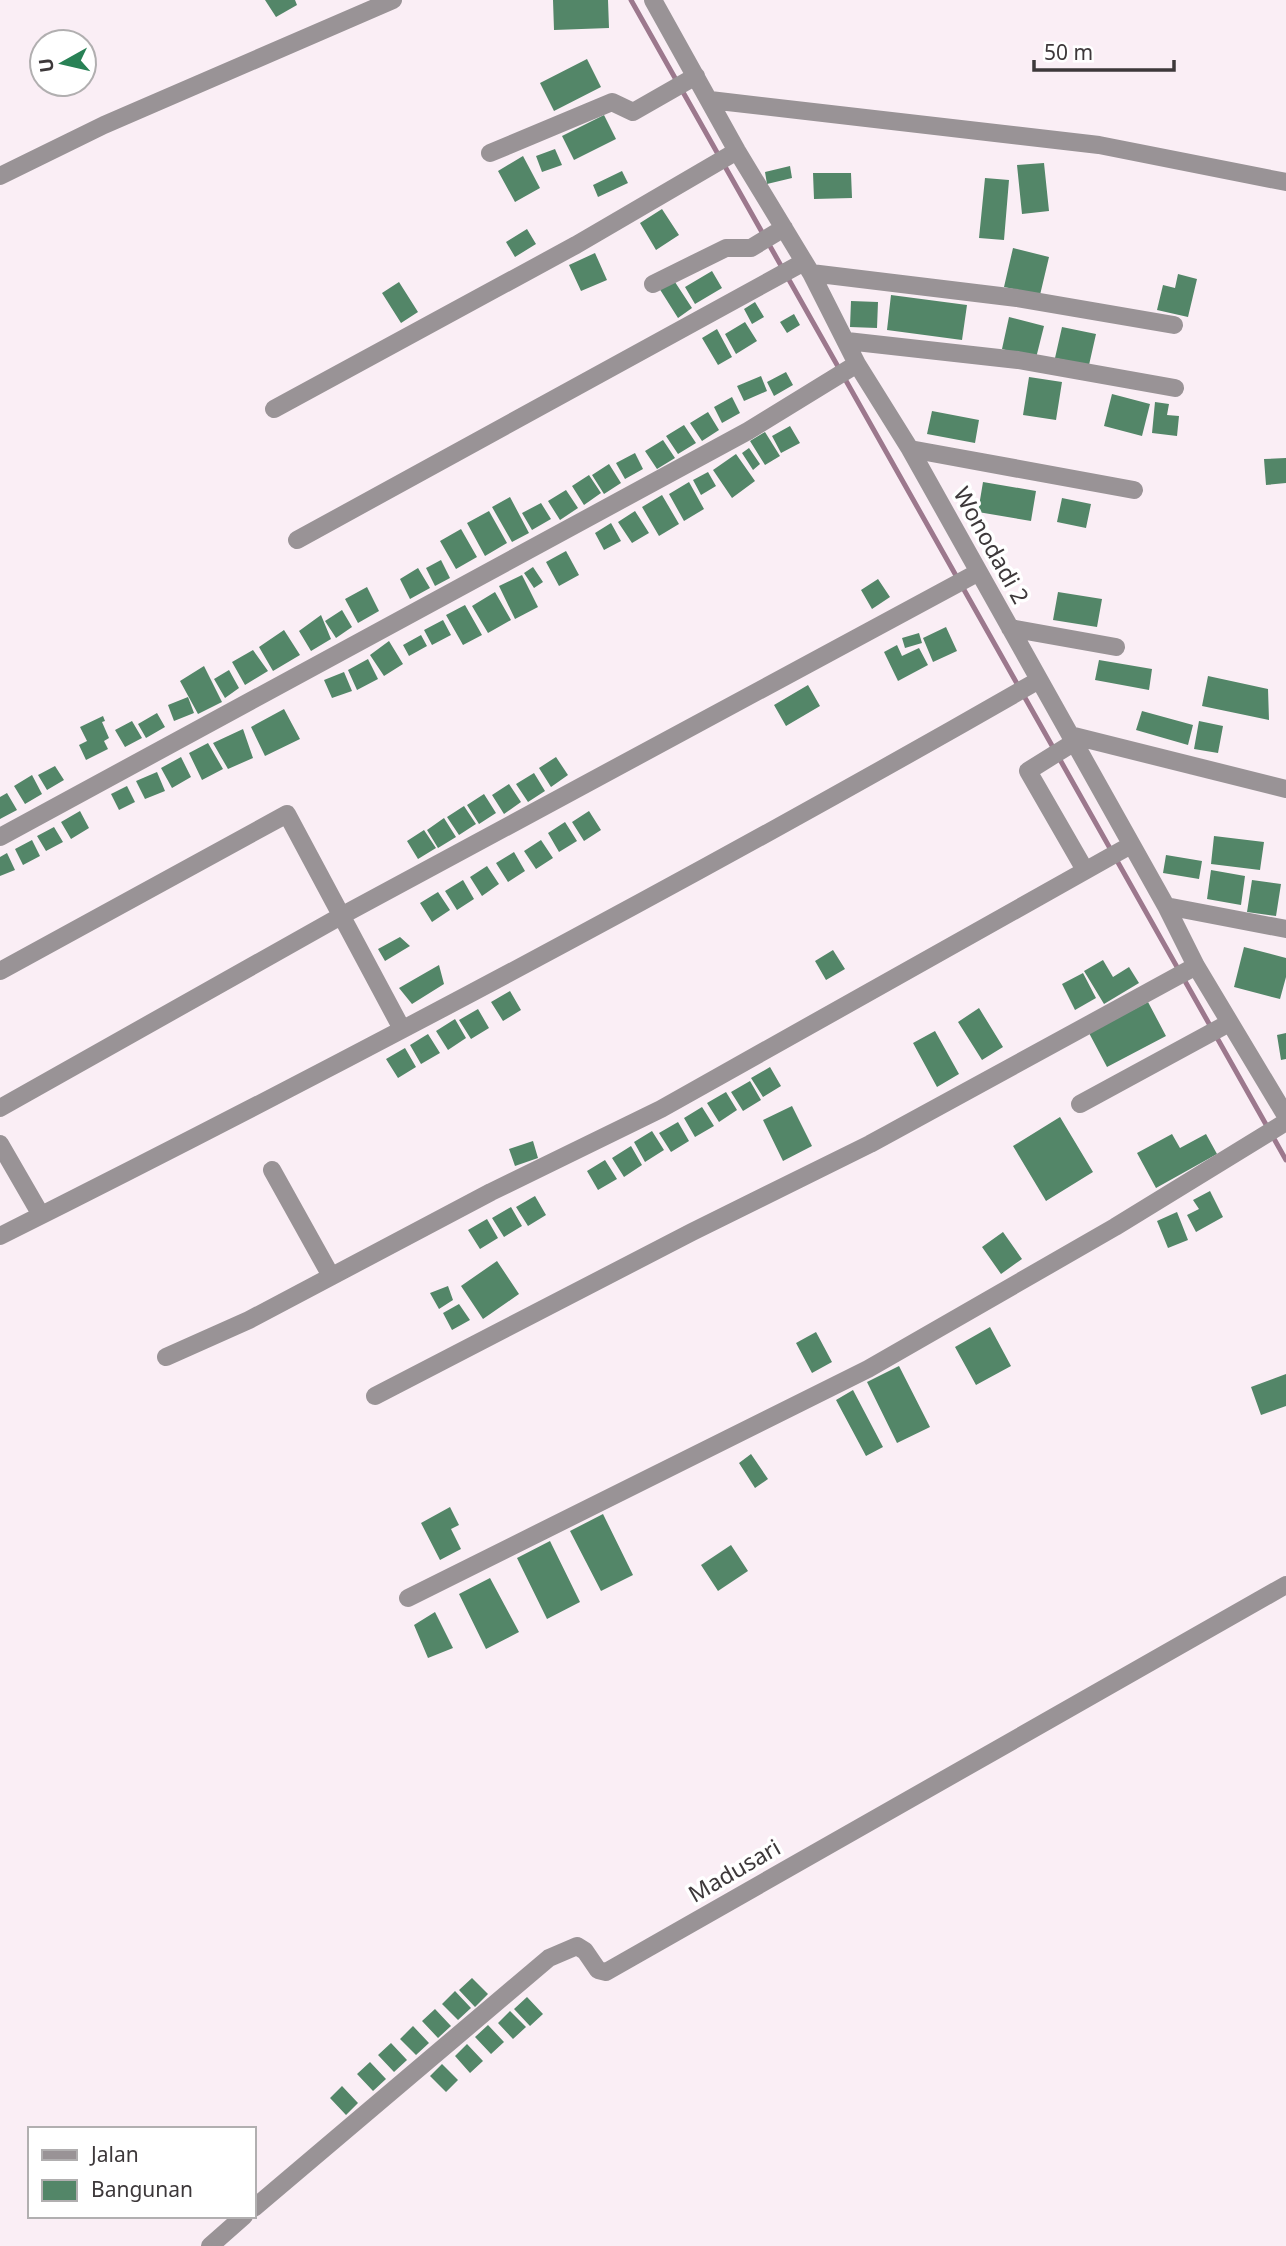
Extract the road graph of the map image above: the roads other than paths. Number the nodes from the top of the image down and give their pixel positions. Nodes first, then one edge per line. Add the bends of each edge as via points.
1 (393, 0) edge
2 (653, 0) edge
3 (684, 83) junction
4 (710, 100) junction
5 (490, 153) dead end
6 (726, 158) junction
7 (0, 176) edge
8 (1286, 182) edge
9 (776, 232) junction
10 (797, 270) junction
11 (653, 284) dead end
12 (1174, 325) dead end
13 (847, 341) junction
14 (853, 367) junction
15 (1175, 388) dead end
16 (274, 409) dead end
17 (910, 449) junction
18 (1135, 491) dead end
19 (297, 540) dead end
20 (964, 580) junction
21 (1010, 628) junction
22 (1116, 647) dead end
23 (1028, 686) junction
24 (1069, 742) junction
25 (1286, 789) edge
26 (0, 837) edge
27 (1127, 847) junction
28 (1085, 870) junction
29 (1166, 906) junction
30 (341, 916) junction
31 (1286, 929) edge
32 (1185, 970) junction
33 (0, 971) edge
34 (402, 1029) junction
35 (1219, 1029) junction
36 (1080, 1104) dead end
37 (0, 1108) edge
38 (1279, 1125) edge
39 (0, 1144) edge
40 (272, 1170) dead end
41 (41, 1215) junction
42 (0, 1236) edge
43 (331, 1276) junction
44 (166, 1357) dead end
45 (375, 1396) dead end
46 (1286, 1585) edge
47 (408, 1598) dead end
48 (256, 2206) edge
49 (242, 2218) edge
50 (210, 2246) edge

1 - 7 street via 104,125
2 - 3 street, Wonodadi 2
3 - 4 street, Wonodadi 2
3 - 5 street via 633,112 612,102
4 - 6 street, Wonodadi 2
4 - 8 street via 1099,145
6 - 9 street, Wonodadi 2
6 - 16 street
9 - 10 street, Wonodadi 2
9 - 11 street via 751,248 726,248
10 - 12 street via 1017,298
10 - 13 street, Wonodadi 2
10 - 19 street
13 - 14 street, Wonodadi 2
13 - 15 street via 1018,360
14 - 17 street, Wonodadi 2
14 - 26 street via 748,430
17 - 18 street
17 - 20 street, Wonodadi 2
20 - 21 street, Wonodadi 2
20 - 30 street
21 - 22 street
21 - 23 street, Wonodadi 2
23 - 24 street, Wonodadi 2
23 - 34 street via 768,833
24 - 25 street
24 - 27 street, Wonodadi 2
24 - 28 street via 1027,771
27 - 28 street
27 - 29 street, Wonodadi 2
28 - 43 street via 661,1109
29 - 31 street
29 - 32 street, Wonodadi 2
30 - 33 street via 287,814
30 - 34 street
30 - 37 street
32 - 35 street, Wonodadi 2
32 - 45 street via 870,1144
34 - 41 street
35 - 36 street
35 - 38 street, Wonodadi 2
38 - 47 street via 1115,1227 868,1369
39 - 41 street
40 - 43 street
41 - 42 street
43 - 44 street
46 - 48 street, Madusari via 606,1972 598,1970 577,1946 549,1958
49 - 50 street

